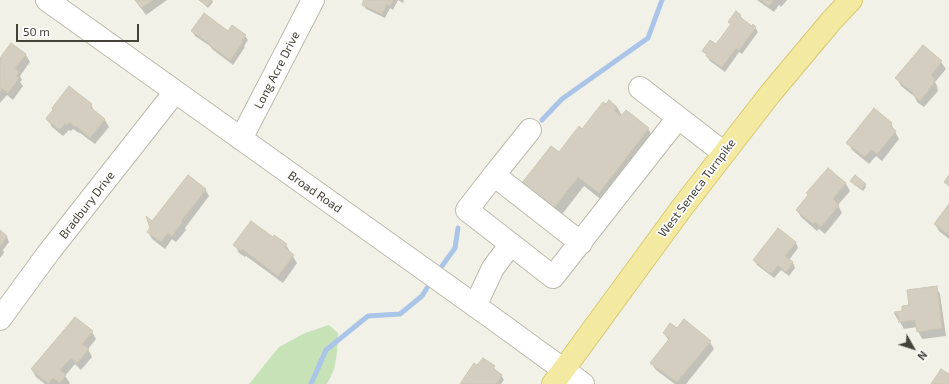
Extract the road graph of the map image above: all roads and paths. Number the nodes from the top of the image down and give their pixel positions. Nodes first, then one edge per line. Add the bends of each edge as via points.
1 (47, 0) edge
2 (313, 0) edge
3 (851, 0) edge
4 (640, 88) dead end
5 (175, 92) junction
6 (678, 118) junction
7 (530, 130) dead end
8 (241, 139) junction
9 (724, 153) junction
10 (494, 175) junction
11 (580, 242) junction
12 (511, 244) junction
13 (475, 306) junction
14 (0, 319) edge
15 (558, 377) edge
16 (583, 384) edge

1 - 5 street, Broad Road
2 - 8 street, Long Acre Drive
3 - 9 main road, West Seneca Turnpike via 770,94
4 - 6 street
5 - 8 street, Broad Road
5 - 14 street, Bradbury Drive via 49,252
6 - 9 street
6 - 11 street
7 - 10 street
8 - 13 street, Broad Road
9 - 15 main road, West Seneca Turnpike
10 - 11 street
10 - 12 street via 466,210
11 - 12 street via 554,277
12 - 13 street via 493,268
13 - 15 street, Broad Road
15 - 16 street, Broad Road

